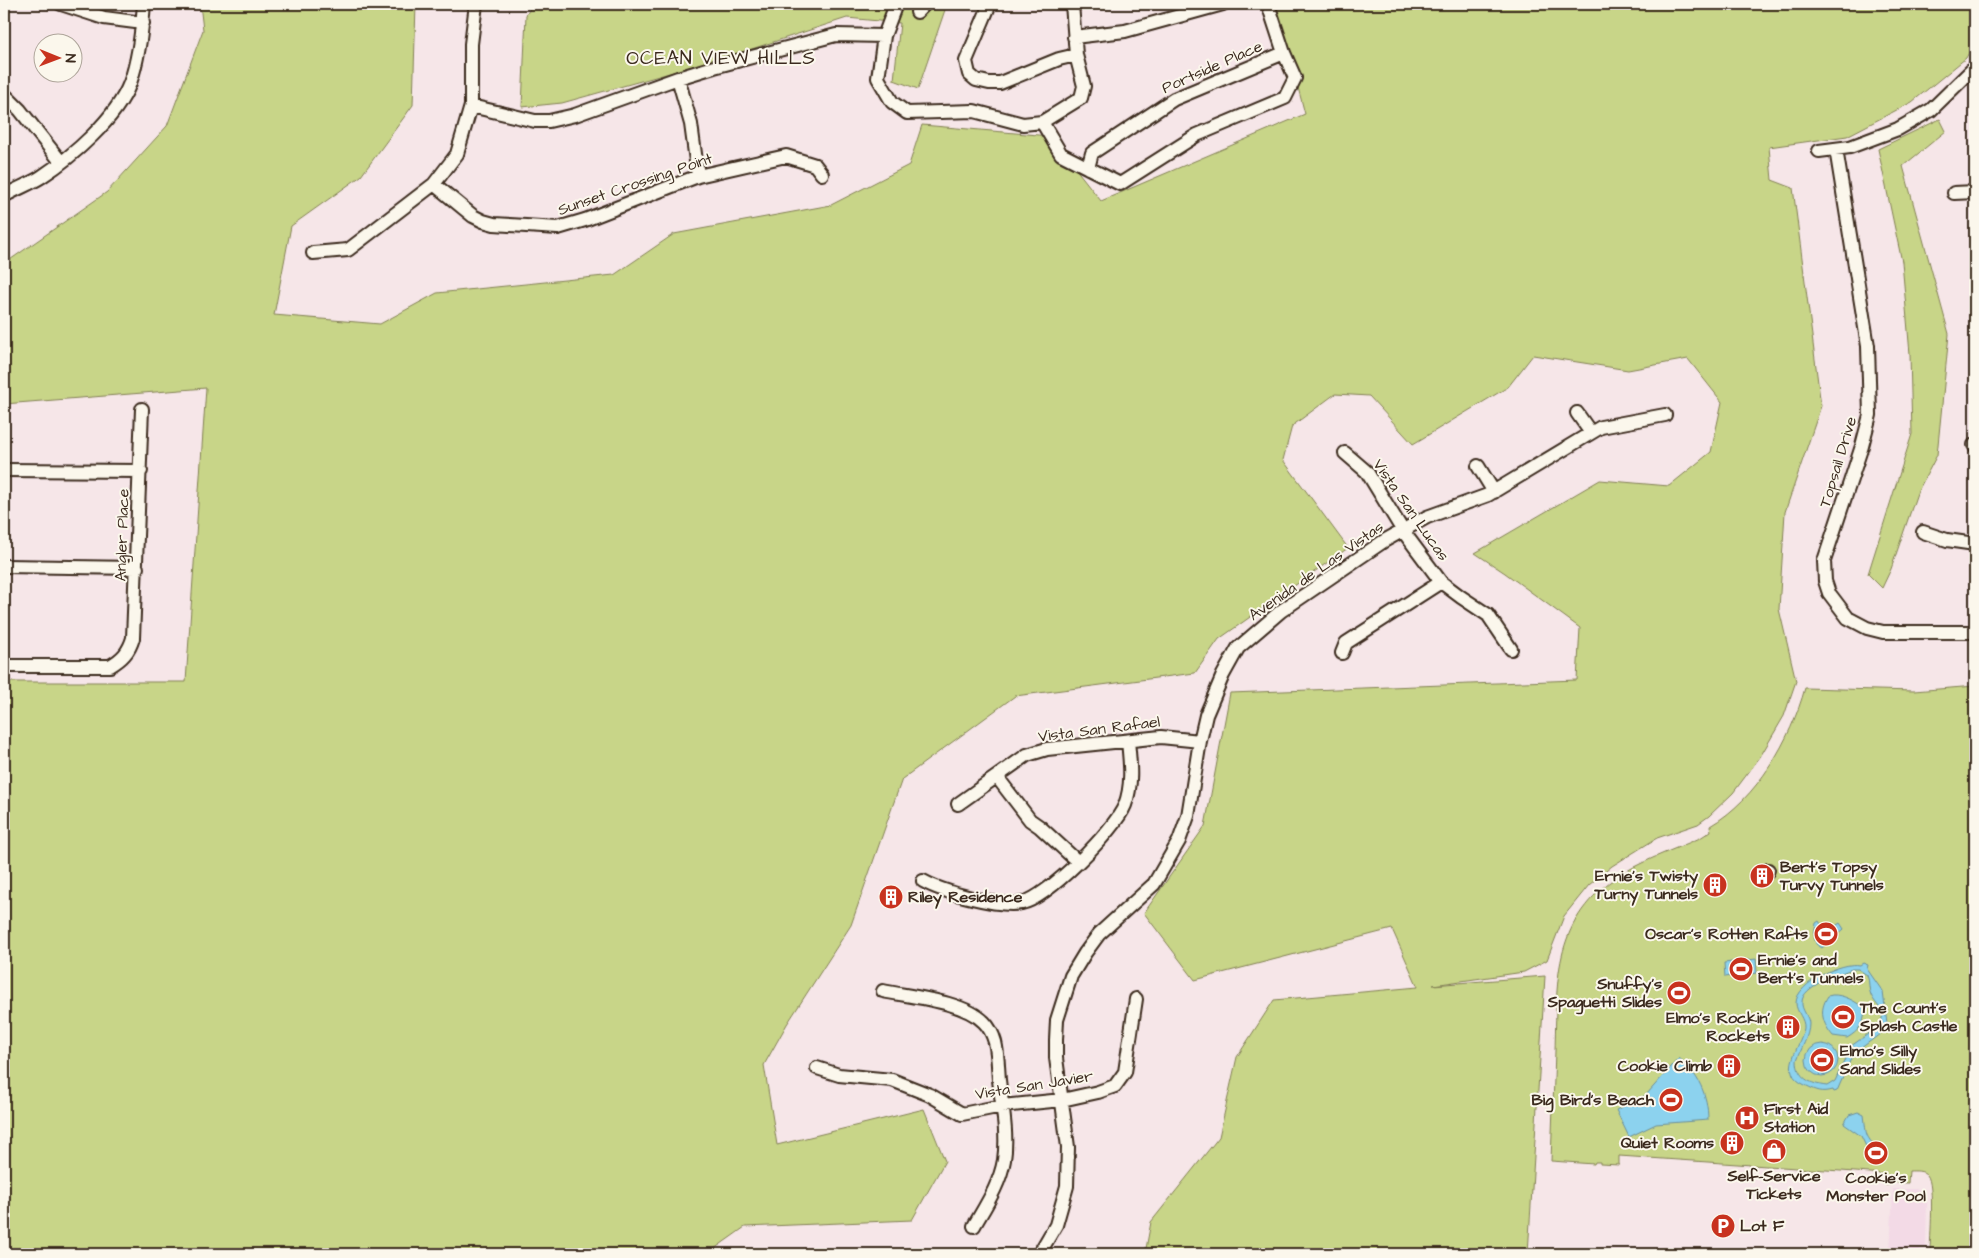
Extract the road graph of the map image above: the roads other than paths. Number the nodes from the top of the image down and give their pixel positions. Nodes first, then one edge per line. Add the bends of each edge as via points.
1 (61, 4) edge
2 (144, 4) edge
3 (476, 4) edge
4 (896, 4) edge
5 (990, 4) edge
6 (1072, 4) edge
7 (1223, 4) edge
8 (1268, 4) edge
9 (143, 23) junction
10 (884, 36) junction
11 (1074, 37) junction
12 (1284, 53) junction
13 (1076, 55) junction
14 (1975, 67) edge
15 (678, 78) junction
16 (4, 94) edge
17 (472, 106) junction
18 (1042, 122) junction
19 (1836, 149) junction
20 (1819, 151) dead end
21 (61, 162) junction
22 (1088, 168) junction
23 (822, 174) dead end
24 (698, 176) junction
25 (434, 184) junction
26 (1975, 192) edge
27 (1954, 193) dead end
28 (4, 196) edge
29 (313, 253) dead end
30 (142, 409) dead end
31 (1577, 413) dead end
32 (1665, 415) dead end
33 (1591, 433) junction
34 (1345, 453) dead end
35 (1478, 466) dead end
36 (4, 470) edge
37 (140, 471) junction
38 (1494, 492) junction
39 (1402, 531) junction
40 (1923, 532) dead end
41 (1975, 544) edge
42 (4, 566) edge
43 (136, 568) junction
44 (1441, 582) junction
45 (1975, 632) edge
46 (1511, 649) dead end
47 (1342, 653) dead end
48 (4, 666) edge
49 (1128, 741) junction
50 (1200, 741) junction
51 (996, 777) junction
52 (958, 804) dead end
53 (1078, 862) junction
54 (923, 881) dead end
55 (883, 991) dead end
56 (1136, 1000) dead end
57 (817, 1068) dead end
58 (1062, 1100) junction
59 (1002, 1106) junction
60 (974, 1226) dead end
61 (1039, 1254) edge

1 - 9 street via 104,18
2 - 9 street
3 - 17 street via 472,33
4 - 10 street
5 - 13 street via 966,62 969,74 976,80 1000,83
6 - 11 street
7 - 11 street via 1124,31
8 - 12 street
9 - 21 street via 129,84 117,106 100,127
10 - 15 street via 836,35
10 - 18 street via 878,78 892,102 908,113 974,110 1023,124
11 - 13 street
12 - 22 street, Portside Place via 1174,100 1092,153
12 - 22 street via 1295,78 1285,98 1197,135 1120,184
13 - 18 street via 1084,86 1081,98
14 - 19 street via 1931,110 1898,129
15 - 17 street via 550,121 535,121
15 - 24 street via 691,124
16 - 21 street
17 - 25 street via 457,154
18 - 22 street via 1062,154
19 - 20 street
19 - 45 street, Topsail Drive via 1868,346 1870,416 1824,560 1825,581 1848,618 1867,628 1883,632
21 - 28 street
23 - 24 street, Sunset Crossing Point via 815,165 786,156
24 - 25 street, Sunset Crossing Point via 558,228 483,221
25 - 29 street via 348,250
26 - 27 street
30 - 37 street, Angler Place
31 - 33 street
32 - 33 street, Avenida de Las Vistas via 1611,424
33 - 38 street, Avenida de Las Vistas
34 - 39 street, Vista San Lucas via 1367,472
35 - 38 street
36 - 37 street
37 - 43 street, Angler Place
38 - 39 street, Avenida de Las Vistas via 1428,517
39 - 44 street, Vista San Lucas
39 - 50 street, Avenida de Las Vistas via 1281,611 1238,648 1212,699
40 - 41 street
42 - 43 street
43 - 48 street, Angler Place via 133,638 122,659 110,666
44 - 46 street, Vista San Lucas via 1488,615
44 - 47 street via 1346,643
49 - 50 street, Vista San Rafael via 1161,737
49 - 51 street, Vista San Rafael via 1047,749 1027,755
49 - 53 street via 1131,775 1125,804 1109,830
50 - 58 street, Avenida de Las Vistas via 1188,816 1168,862 1154,884 1099,934 1071,976 1057,1020 1056,1058
51 - 52 street, Vista San Rafael
51 - 53 street via 1030,820
53 - 54 street via 1035,900 1010,905 938,889
55 - 59 street via 953,1005 984,1022 995,1042
56 - 58 street, Vista San Javier via 1125,1072 1115,1086
57 - 59 street, Vista San Javier via 839,1075 892,1080 930,1095 962,1114
58 - 59 street, Vista San Javier
58 - 61 street, Avenida de Las Vistas via 1069,1160 1067,1186 1056,1224
59 - 60 street via 1006,1142 1004,1161 994,1191

